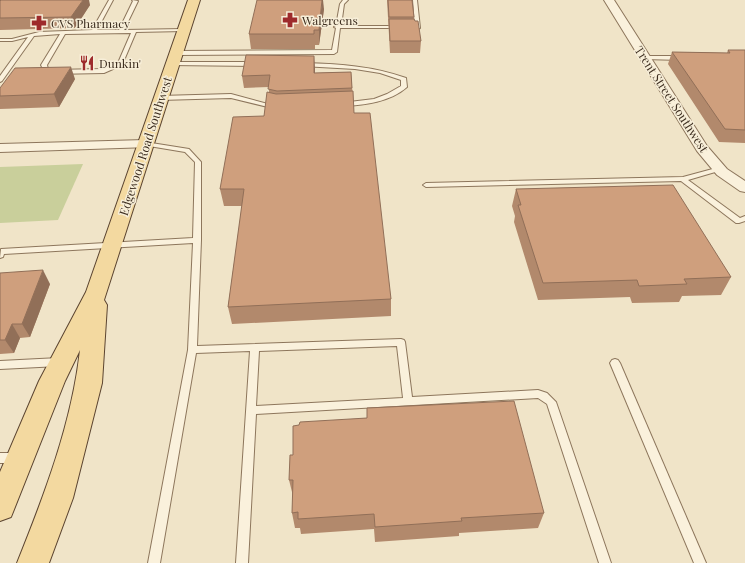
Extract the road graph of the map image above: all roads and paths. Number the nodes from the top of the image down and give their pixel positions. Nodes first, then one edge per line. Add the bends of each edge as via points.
1 (0, 0) edge
2 (6, 0) edge
3 (111, 0) edge
4 (134, 0) edge
5 (194, 0) edge
6 (346, 0) edge
7 (415, 0) edge
8 (610, 0) edge
9 (336, 27) junction
10 (403, 28) edge
11 (411, 28) edge
12 (184, 30) junction
13 (121, 31) junction
14 (134, 31) junction
15 (64, 32) junction
16 (94, 32) junction
17 (32, 35) junction
18 (0, 40) edge
19 (646, 58) junction
20 (690, 58) edge
21 (174, 59) junction
22 (262, 64) edge
23 (300, 65) edge
24 (0, 80) edge
25 (160, 98) junction
26 (338, 104) edge
27 (285, 107) edge
28 (144, 144) junction
29 (0, 148) edge
30 (720, 169) junction
31 (683, 179) junction
32 (426, 185) dead end
33 (745, 188) edge
34 (745, 218) edge
35 (197, 240) junction
36 (112, 246) junction
37 (0, 253) edge
38 (97, 292) junction
39 (255, 348) junction
40 (192, 350) junction
41 (62, 362) junction
42 (615, 363) dead end
43 (0, 365) edge
44 (408, 402) junction
45 (251, 410) junction
46 (10, 458) edge
47 (0, 508) edge
48 (33, 563) edge
49 (154, 563) edge
50 (242, 563) edge
51 (605, 563) edge
52 (700, 563) edge

1 - 2 lane
3 - 16 lane
4 - 13 lane via 136,1
5 - 12 main road, Edgewood Road Southwest
6 - 9 lane via 342,4
7 - 11 lane via 418,28
8 - 19 street, Trent Street Southwest
9 - 10 lane
9 - 21 lane via 334,52
12 - 14 lane
12 - 21 main road, Edgewood Road Southwest
13 - 14 lane
13 - 16 lane
14 - 15 lane via 120,64 112,69 52,72 46,70 44,65
15 - 16 lane
15 - 17 lane
17 - 18 lane
17 - 24 lane
19 - 20 lane
19 - 30 street, Trent Street Southwest via 702,148
21 - 22 lane
21 - 25 main road, Edgewood Road Southwest
23 - 26 lane via 323,65 390,74 404,79 404,87 392,96 368,103
25 - 27 lane via 231,96
25 - 28 main road, Edgewood Road Southwest
28 - 29 street
28 - 35 lane via 187,150 198,162
28 - 36 main road, Edgewood Road Southwest
30 - 31 lane
30 - 33 street, Trent Street Southwest
31 - 32 lane
31 - 34 lane via 739,221
35 - 36 lane
35 - 40 lane
36 - 37 lane
36 - 38 main road, Edgewood Road Southwest
38 - 41 main road, Edgewood Road Southwest
38 - 48 main road, Edgewood Road Southwest via 89,383 58,498
39 - 40 lane
39 - 44 lane via 401,342
39 - 45 lane
40 - 49 lane
41 - 43 lane
41 - 46 main road, Edgewood Road Southwest
42 - 52 lane
44 - 45 lane
44 - 51 lane via 538,394 544,396 551,402
45 - 50 lane
46 - 47 main road, Edgewood Road Southwest

